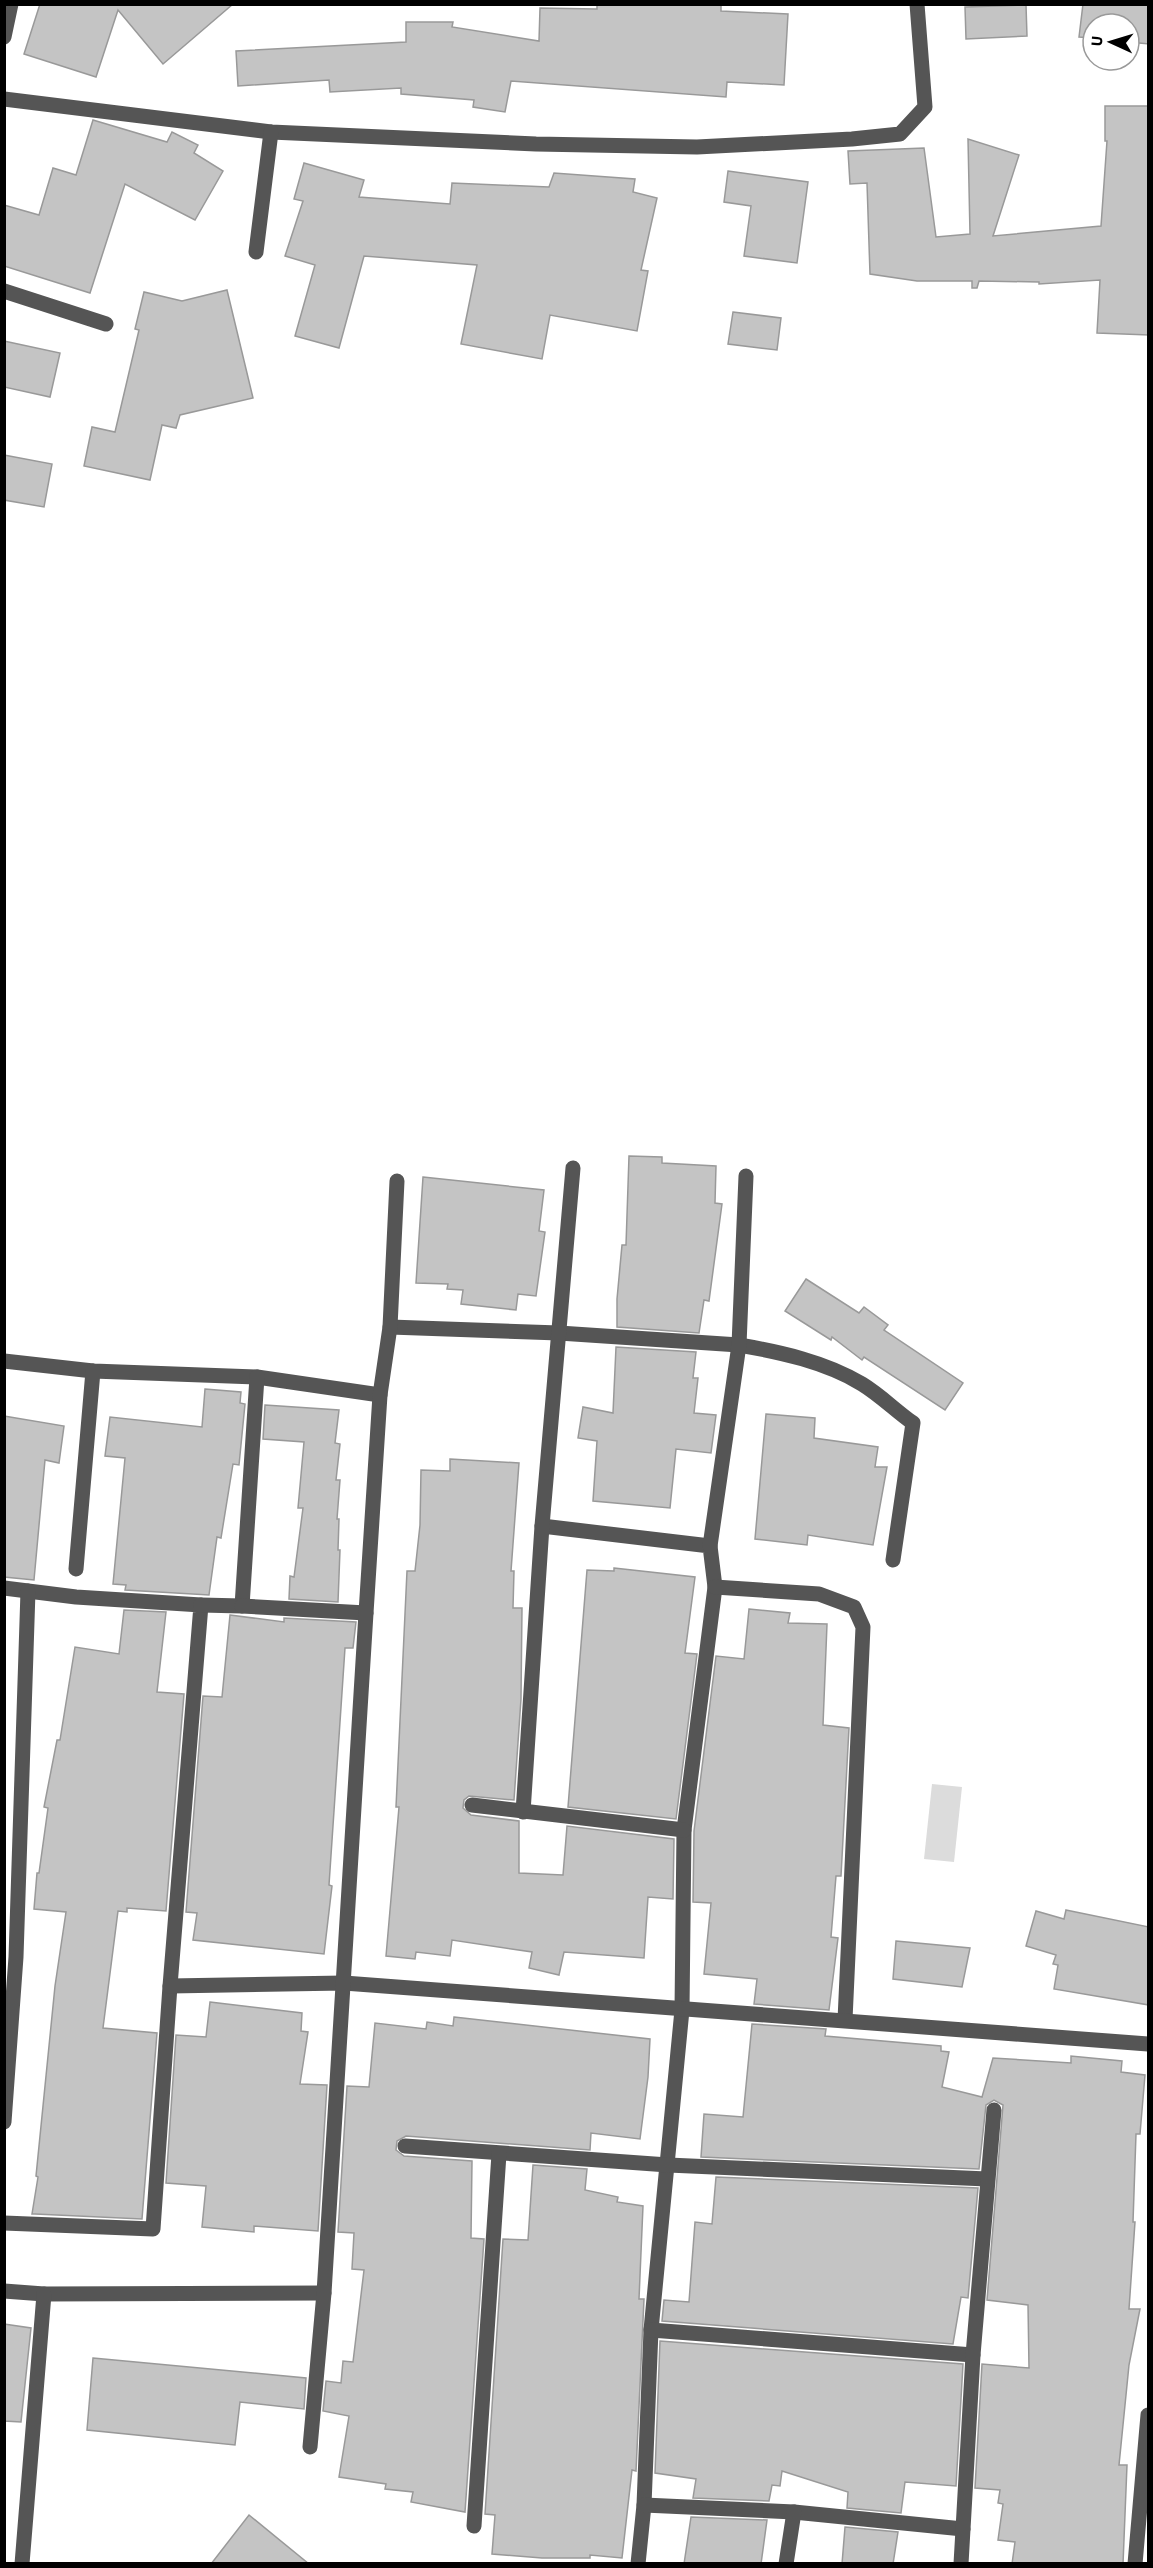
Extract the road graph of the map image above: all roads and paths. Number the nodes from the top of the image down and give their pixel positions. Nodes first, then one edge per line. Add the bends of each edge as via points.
1 (917, 4) edge
2 (9, 8) edge
3 (4, 37) edge
4 (4, 99) edge
5 (271, 132) junction
6 (256, 252) dead end
7 (4, 291) edge
8 (106, 324) dead end
9 (573, 1168) dead end
10 (746, 1176) dead end
11 (397, 1181) dead end
12 (390, 1327) junction
13 (559, 1333) junction
14 (739, 1345) junction
15 (4, 1361) edge
16 (93, 1371) junction
17 (257, 1377) junction
18 (380, 1395) junction
19 (542, 1526) junction
20 (710, 1546) junction
21 (893, 1560) dead end
22 (76, 1569) dead end
23 (715, 1587) junction
24 (4, 1588) edge
25 (28, 1592) junction
26 (201, 1605) junction
27 (242, 1606) junction
28 (366, 1612) junction
29 (472, 1805) dead end
30 (523, 1812) junction
31 (684, 1830) junction
32 (10, 1956) edge
33 (344, 1983) junction
34 (170, 1986) junction
35 (682, 2010) junction
36 (845, 2020) junction
37 (1149, 2044) edge
38 (994, 2110) dead end
39 (4, 2122) edge
40 (405, 2146) dead end
41 (499, 2154) junction
42 (668, 2165) junction
43 (987, 2179) junction
44 (4, 2223) edge
45 (4, 2291) edge
46 (324, 2293) junction
47 (44, 2294) junction
48 (651, 2330) junction
49 (973, 2355) junction
50 (1149, 2415) edge
51 (310, 2447) dead end
52 (644, 2505) junction
53 (794, 2512) junction
54 (474, 2526) dead end
55 (963, 2529) junction
56 (1143, 2532) edge
57 (22, 2564) edge
58 (638, 2564) edge
59 (786, 2564) edge
60 (961, 2564) edge
61 (1135, 2564) edge

1 - 5 street via 925,107 900,134 697,147
2 - 3 street
4 - 5 street
5 - 6 street
7 - 8 street
9 - 13 street
10 - 14 street
11 - 12 street
12 - 13 street
12 - 18 street
13 - 14 street
13 - 19 street
14 - 20 street
14 - 21 street via 826,1367 861,1384 913,1424
15 - 16 street
16 - 17 street
16 - 22 street
17 - 18 street
17 - 27 street
18 - 28 street
19 - 20 street
19 - 30 street
20 - 23 street
23 - 31 street
23 - 36 street via 819,1594 854,1607 863,1627
24 - 25 street
25 - 26 street
25 - 32 street
26 - 27 street
26 - 34 street
27 - 28 street
28 - 33 street
29 - 30 street
30 - 31 street
31 - 35 street
32 - 39 street
33 - 34 street
33 - 35 street
33 - 46 street
34 - 44 street via 153,2229
35 - 36 street
35 - 42 street
36 - 37 street
38 - 43 street
40 - 41 street
41 - 42 street
41 - 54 street
42 - 43 street
42 - 48 street
43 - 49 street
45 - 47 street
46 - 47 street
46 - 51 street
47 - 57 street
48 - 49 street
48 - 52 street
49 - 55 street
50 - 56 street
52 - 53 street
52 - 58 street
53 - 55 street
53 - 59 street
55 - 60 street
56 - 61 street

